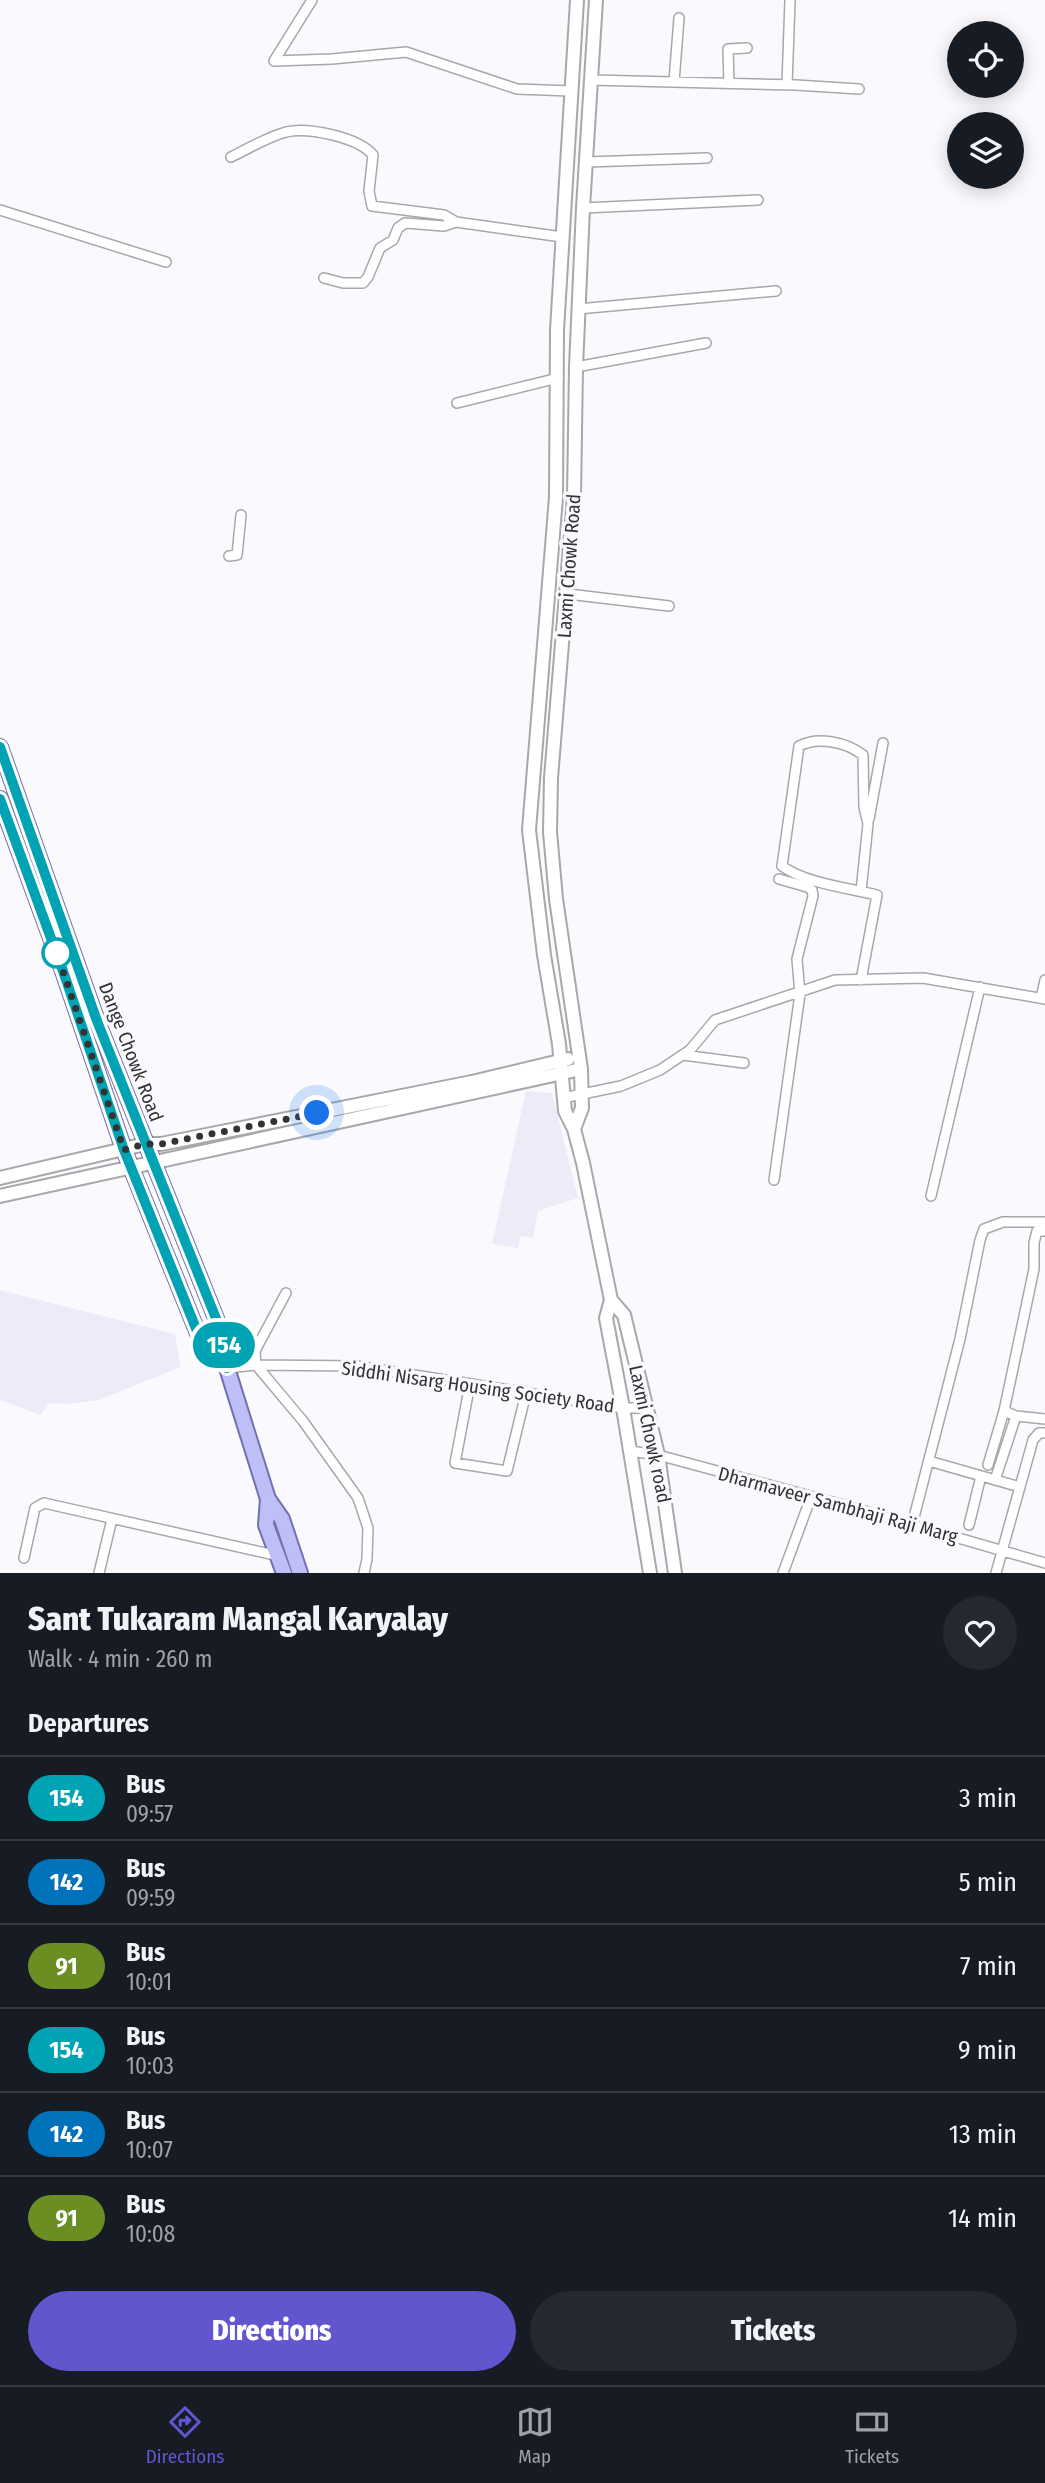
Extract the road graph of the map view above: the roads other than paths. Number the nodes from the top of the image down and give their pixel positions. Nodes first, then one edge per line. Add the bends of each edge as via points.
1 (312, 0) edge
2 (577, 0) edge
3 (596, 0) edge
4 (790, 0) edge
5 (679, 19) dead end
6 (747, 48) dead end
7 (591, 80) junction
8 (674, 82) junction
9 (729, 83) junction
10 (571, 85) junction
11 (788, 85) junction
12 (859, 89) dead end
13 (231, 157) dead end
14 (707, 158) dead end
15 (586, 162) junction
16 (758, 200) dead end
17 (583, 208) junction
18 (0, 210) edge
19 (456, 222) junction
20 (562, 237) junction
21 (166, 262) dead end
22 (324, 278) dead end
23 (776, 291) dead end
24 (578, 309) junction
25 (706, 343) dead end
26 (557, 351) junction
27 (577, 351) junction
28 (576, 367) junction
29 (558, 377) junction
30 (457, 403) dead end
31 (241, 515) dead end
32 (229, 556) dead end
33 (568, 594) junction
34 (669, 606) dead end
35 (883, 743) dead end
36 (0, 747) edge
37 (0, 799) edge
38 (868, 824) junction
39 (30, 833) junction
40 (15, 841) junction
41 (779, 879) dead end
42 (861, 891) junction
43 (861, 980) junction
44 (1045, 980) edge
45 (980, 987) junction
46 (800, 994) junction
47 (1043, 998) edge
48 (683, 1055) junction
49 (580, 1063) junction
50 (744, 1063) dead end
51 (562, 1067) junction
52 (583, 1093) junction
53 (563, 1098) junction
54 (574, 1129) junction
55 (145, 1144) junction
56 (124, 1150) junction
57 (152, 1163) junction
58 (131, 1167) junction
59 (0, 1178) edge
60 (774, 1180) dead end
61 (0, 1196) edge
62 (931, 1196) dead end
63 (1045, 1222) edge
64 (1045, 1231) edge
65 (286, 1293) dead end
66 (611, 1300) junction
67 (256, 1365) junction
68 (227, 1368) junction
69 (470, 1384) junction
70 (526, 1393) junction
71 (623, 1408) junction
72 (646, 1408) junction
73 (1004, 1411) junction
74 (1016, 1416) junction
75 (1045, 1419) edge
76 (1045, 1433) edge
77 (630, 1451) junction
78 (658, 1455) junction
79 (929, 1461) junction
80 (988, 1465) dead end
81 (981, 1476) junction
82 (995, 1480) junction
83 (1020, 1488) junction
84 (811, 1497) junction
85 (268, 1500) junction
86 (112, 1519) junction
87 (912, 1525) junction
88 (970, 1525) dead end
89 (1002, 1551) junction
90 (279, 1556) junction
91 (24, 1558) dead end
92 (1045, 1563) edge
93 (99, 1573) edge
94 (285, 1573) edge
95 (300, 1573) edge
96 (364, 1573) edge
97 (650, 1573) edge
98 (675, 1573) edge
99 (783, 1573) edge
100 (996, 1573) edge

1 - 10 street via 274,61 406,52 517,89
2 - 10 main road, Laxmi Chowk Road
3 - 7 main road, Laxmi Chowk Road
4 - 11 street
5 - 8 street
6 - 9 street via 728,49
7 - 8 street
7 - 10 main road
7 - 15 main road, Laxmi Chowk Road
8 - 9 street
9 - 11 street
10 - 20 main road, Laxmi Chowk Road
11 - 12 street
13 - 19 street via 286,132 334,135 373,155 372,206 444,215
14 - 15 street
15 - 17 main road, Laxmi Chowk Road
16 - 17 street
17 - 24 main road, Laxmi Chowk Road
18 - 21 street
19 - 20 street
19 - 22 street via 444,226 405,223 393,240 380,248 363,284
20 - 26 main road, Laxmi Chowk Road
23 - 24 street
24 - 27 main road, Laxmi Chowk Road
25 - 28 street
26 - 27 main road
26 - 29 main road, Laxmi Chowk Road
27 - 28 main road, Laxmi Chowk Road
28 - 33 main road, Laxmi Chowk Road
29 - 30 street
29 - 51 main road, Laxmi Chowk Road via 556,497 529,830
31 - 32 street via 237,555
33 - 34 street
33 - 49 main road, Laxmi Chowk Road via 550,832
35 - 38 street
36 - 39 main road, Dange Chowk Road
37 - 40 main road, Dange Chowk Road
38 - 42 street
38 - 42 street via 863,755 852,747 812,739 799,746 782,866 793,874
39 - 40 main road
39 - 55 main road, Dange Chowk Road
40 - 56 main road, Dange Chowk Road
41 - 46 street via 812,890 797,960
42 - 43 street via 877,895
43 - 45 street via 923,978
43 - 46 street via 822,983
44 - 47 street
45 - 47 street
45 - 62 street
46 - 48 street via 715,1020
46 - 60 street
48 - 50 street
48 - 52 street via 621,1086
49 - 51 main road
49 - 52 main road, Laxmi Chowk Road
51 - 53 main road, Laxmi Chowk Road
51 - 55 main road
51 - 57 main road
52 - 53 street
52 - 54 main road, Laxmi Chowk Road
53 - 54 main road, Laxmi Chowk road
54 - 66 main road, Laxmi Chowk road
55 - 56 main road
55 - 57 main road, Dange Chowk Road
56 - 58 main road, Dange Chowk Road
56 - 59 main road
57 - 58 main road
57 - 68 main road, Dange Chowk Road via 223,1336
58 - 61 main road
58 - 68 main road, Dange Chowk Road via 201,1341
63 - 79 street via 1003,1222 984,1229
64 - 73 street via 1037,1231 1034,1243 1034,1269
65 - 67 street via 255,1350
66 - 71 main road, Laxmi Chowk road via 606,1318
66 - 72 main road, Laxmi Chowk road via 624,1315
67 - 68 street, Siddhi Nisarg Housing Society Road
67 - 69 street, Siddhi Nisarg Housing Society Road via 357,1366
67 - 96 street via 358,1498 368,1528
68 - 85 main road, Dange Chowk Road
69 - 70 street, Siddhi Nisarg Housing Society Road
69 - 70 street via 455,1462 481,1467 507,1471
70 - 71 street, Siddhi Nisarg Housing Society Road
71 - 72 street, Siddhi Nisarg Housing Society Road
71 - 77 main road, Laxmi Chowk road
72 - 78 main road, Laxmi Chowk road
73 - 74 street
73 - 80 street
74 - 75 street
74 - 82 street
76 - 83 street via 1033,1440
77 - 78 street, Dharmaveer Sambhaji Raji Marg
77 - 97 main road, Laxmi Chowk road
78 - 84 street, Dharmaveer Sambhaji Raji Marg
78 - 98 main road, Laxmi Chowk road
79 - 81 street
79 - 87 street
81 - 82 street
81 - 88 street
82 - 83 street
83 - 89 street
84 - 87 street, Dharmaveer Sambhaji Raji Marg
84 - 99 street
85 - 90 main road, Dange Chowk Road via 266,1525
85 - 95 main road, Dange Chowk Road via 282,1519
86 - 90 street
86 - 91 street via 37,1505
86 - 93 street
87 - 89 street, Dharmaveer Sambhaji Raji Marg
89 - 92 street, Dharmaveer Sambhaji Raji Marg
89 - 100 street
90 - 94 main road, Dange Chowk Road

